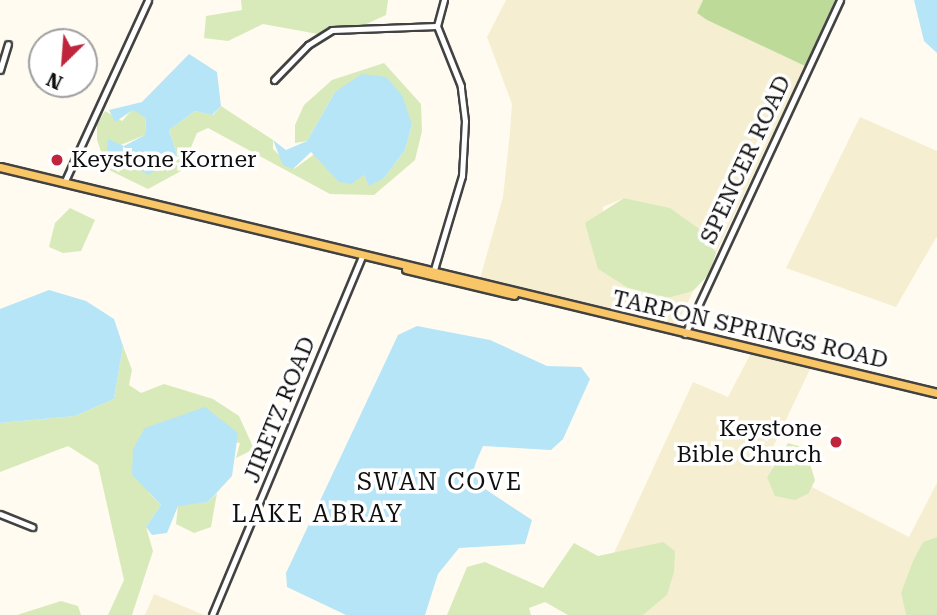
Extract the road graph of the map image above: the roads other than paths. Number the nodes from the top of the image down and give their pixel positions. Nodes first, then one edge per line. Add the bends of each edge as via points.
1 (148, 0) edge
2 (444, 0) edge
3 (839, 0) edge
4 (437, 26) junction
5 (8, 44) dead end
6 (0, 70) edge
7 (274, 80) dead end
8 (0, 167) edge
9 (64, 183) junction
10 (362, 256) junction
11 (433, 273) junction
12 (684, 335) junction
13 (937, 393) edge
14 (0, 514) edge
15 (33, 527) dead end
16 (212, 615) edge

1 - 9 street
2 - 4 street
3 - 12 street, SPENCER ROAD
4 - 7 street via 332,30 308,45
4 - 11 street via 461,86 466,121 462,176
5 - 6 street
8 - 9 main road, TARPON SPRINGS ROAD
9 - 10 main road, TARPON SPRINGS ROAD
10 - 11 main road, TARPON SPRINGS ROAD
10 - 16 street, JIRETZ ROAD
11 - 12 main road, TARPON SPRINGS ROAD
12 - 13 main road, TARPON SPRINGS ROAD
14 - 15 street

